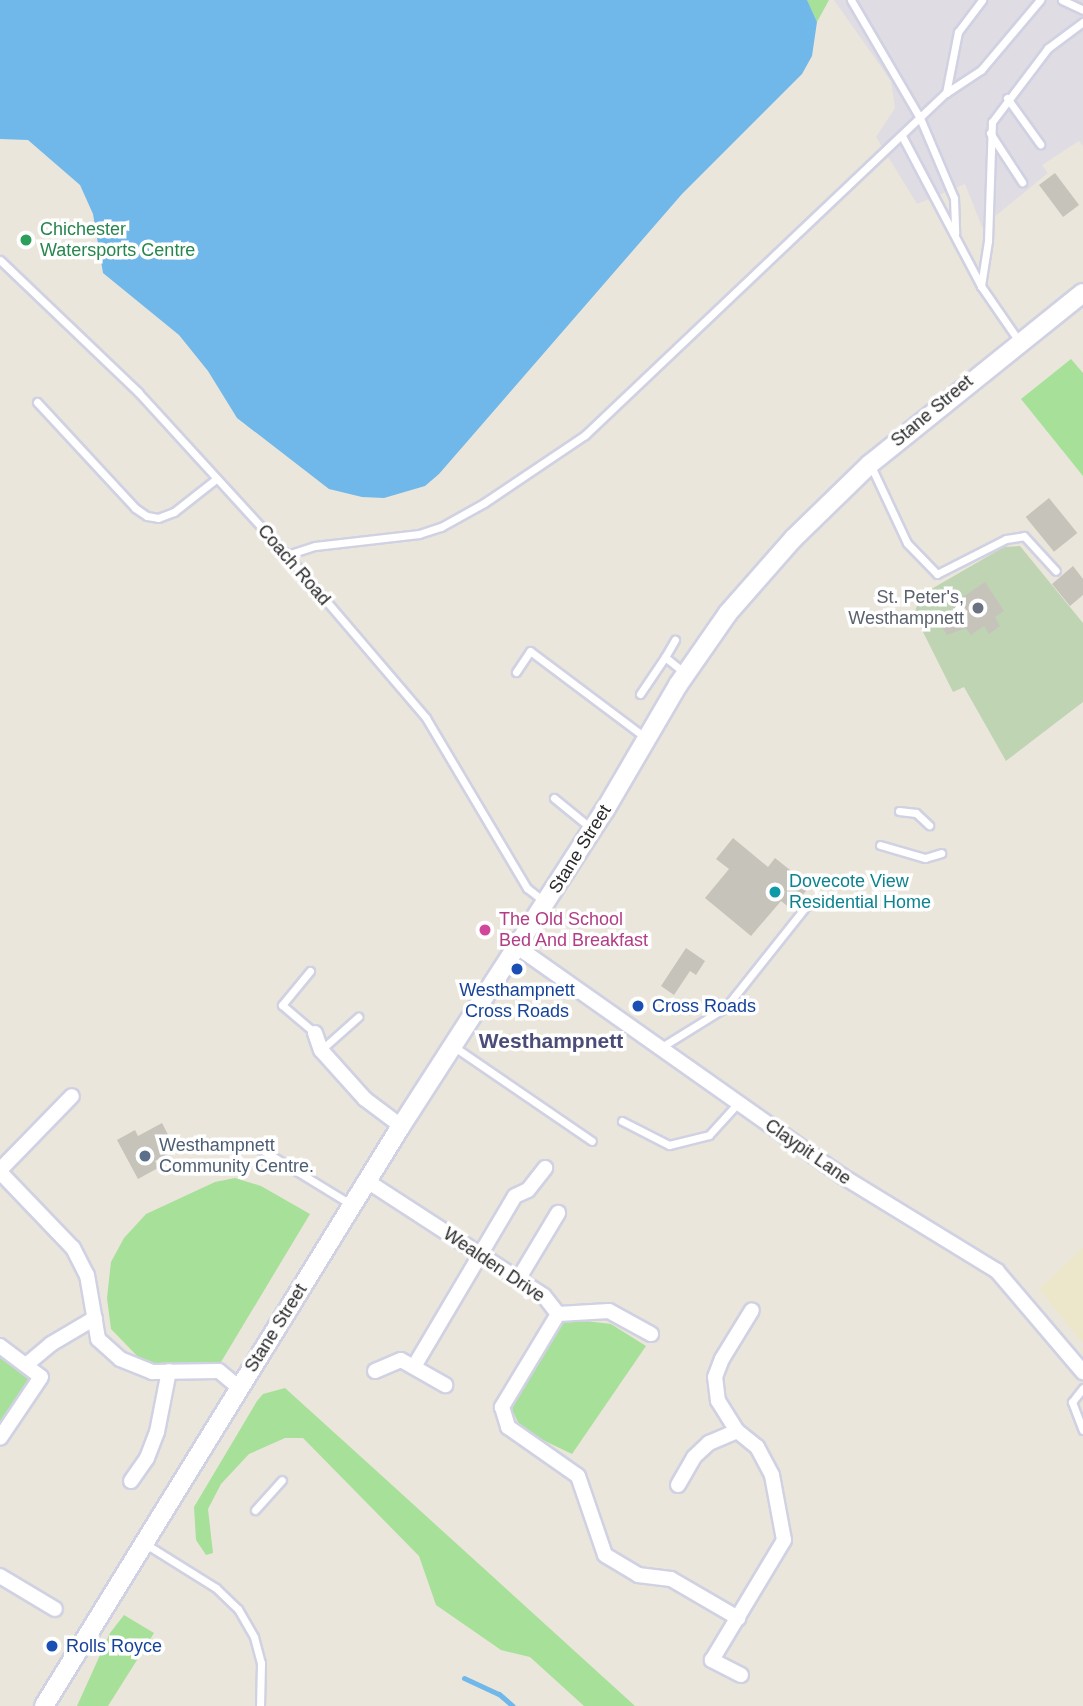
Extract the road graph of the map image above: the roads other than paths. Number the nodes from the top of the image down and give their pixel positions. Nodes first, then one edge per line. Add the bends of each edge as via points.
1 (851, 0) edge
2 (982, 0) edge
3 (1040, 0) edge
4 (1062, 0) edge
5 (1083, 10) edge
6 (1083, 22) edge
7 (946, 93) junction
8 (1007, 99) junction
9 (920, 118) junction
10 (989, 132) junction
11 (902, 136) junction
12 (1040, 144) dead end
13 (1022, 182) dead end
14 (955, 233) junction
15 (0, 260) edge
16 (981, 286) junction
17 (1083, 293) edge
18 (1019, 341) junction
19 (37, 402) dead end
20 (870, 464) junction
21 (216, 479) junction
22 (287, 555) junction
23 (1056, 571) dead end
24 (675, 640) dead end
25 (665, 657) junction
26 (516, 672) dead end
27 (686, 673) junction
28 (640, 694) dead end
29 (647, 738) junction
30 (554, 798) dead end
31 (899, 811) dead end
32 (929, 825) dead end
33 (592, 830) junction
34 (880, 845) dead end
35 (941, 853) dead end
36 (546, 902) junction
37 (808, 904) dead end
38 (516, 946) junction
39 (310, 971) dead end
40 (358, 1017) dead end
41 (315, 1033) joint
42 (452, 1045) junction
43 (660, 1048) junction
44 (321, 1050) junction
45 (72, 1096) dead end
46 (738, 1103) junction
47 (622, 1121) dead end
48 (401, 1126) junction
49 (592, 1141) dead end
50 (259, 1148) dead end
51 (545, 1168) dead end
52 (0, 1171) edge
53 (367, 1181) junction
54 (352, 1205) junction
55 (558, 1213) dead end
56 (480, 1254) junction
57 (519, 1278) junction
58 (752, 1310) dead end
59 (558, 1314) junction
60 (95, 1318) junction
61 (651, 1334) dead end
62 (0, 1346) edge
63 (415, 1365) junction
64 (26, 1366) junction
65 (169, 1371) junction
66 (375, 1371) dead end
67 (1083, 1372) edge
68 (444, 1385) dead end
69 (239, 1388) junction
70 (1083, 1388) edge
71 (1083, 1430) edge
72 (737, 1432) junction
73 (0, 1438) edge
74 (282, 1480) dead end
75 (131, 1481) dead end
76 (678, 1485) dead end
77 (256, 1510) dead end
78 (144, 1543) junction
79 (0, 1576) edge
80 (55, 1609) dead end
81 (738, 1618) junction
82 (741, 1675) dead end
83 (44, 1706) edge
84 (260, 1706) edge

1 - 9 lane
2 - 7 lane via 958,32
3 - 7 lane via 981,70
4 - 5 lane
6 - 8 lane via 1048,47
7 - 9 lane
8 - 10 lane
8 - 12 lane
9 - 11 lane
9 - 14 lane via 954,198
10 - 13 lane
10 - 16 lane via 991,199
11 - 14 lane
11 - 22 lane via 562,451 441,527 315,546
14 - 16 lane
15 - 21 lane, Coach Road via 138,392
16 - 18 lane
17 - 18 street, Stane Street
18 - 20 street, Stane Street
19 - 21 lane via 147,516 158,518 174,512
20 - 23 lane via 907,543 937,574 1006,539 1024,536
20 - 27 street, Stane Street via 756,580
21 - 22 lane, Coach Road
22 - 36 lane, Coach Road via 426,718 527,888
24 - 25 lane
25 - 27 lane
25 - 28 lane
26 - 29 lane via 530,651
27 - 29 street, Stane Street
29 - 33 street, Stane Street
30 - 33 lane
31 - 32 lane via 916,813
33 - 36 street, Stane Street
34 - 35 lane via 925,858
36 - 38 street, Stane Street
37 - 43 lane via 726,1007
38 - 42 street, Stane Street
38 - 43 street, Claypit Lane
39 - 41 lane via 282,1005
40 - 44 lane
41 - 44 street
42 - 48 street, Stane Street
42 - 49 lane
43 - 46 street, Claypit Lane
44 - 48 street via 365,1099
45 - 52 street
46 - 47 lane via 709,1135 669,1145
46 - 67 street, Claypit Lane via 842,1176 997,1270
48 - 53 street, Stane Street
50 - 54 lane
51 - 56 street via 528,1190 515,1196
52 - 60 street via 73,1248 87,1275
53 - 54 street, Stane Street
53 - 56 street, Wealden Drive
54 - 69 street, Stane Street
55 - 57 street, Wealden Drive
56 - 57 street, Wealden Drive
56 - 63 street
57 - 59 street, Wealden Drive via 544,1296
58 - 72 street via 715,1377 718,1401
59 - 61 street via 609,1311
59 - 81 street, Wealden Drive via 502,1407 508,1427 578,1476 598,1546 605,1555 638,1575 671,1579
60 - 64 street via 51,1344
60 - 65 street via 98,1339 120,1359 152,1372
62 - 64 street
63 - 66 street via 401,1360
63 - 68 street
64 - 73 street via 41,1377
65 - 69 street via 219,1371
65 - 75 street via 157,1432
69 - 78 street, Stane Street
70 - 71 lane via 1072,1402
72 - 76 street via 709,1443 694,1457
72 - 81 street via 757,1447 772,1475 784,1540
74 - 77 lane
78 - 83 street, Stane Street
78 - 84 lane via 200,1577 238,1609 254,1637 261,1663
79 - 80 street
81 - 82 street via 712,1660

